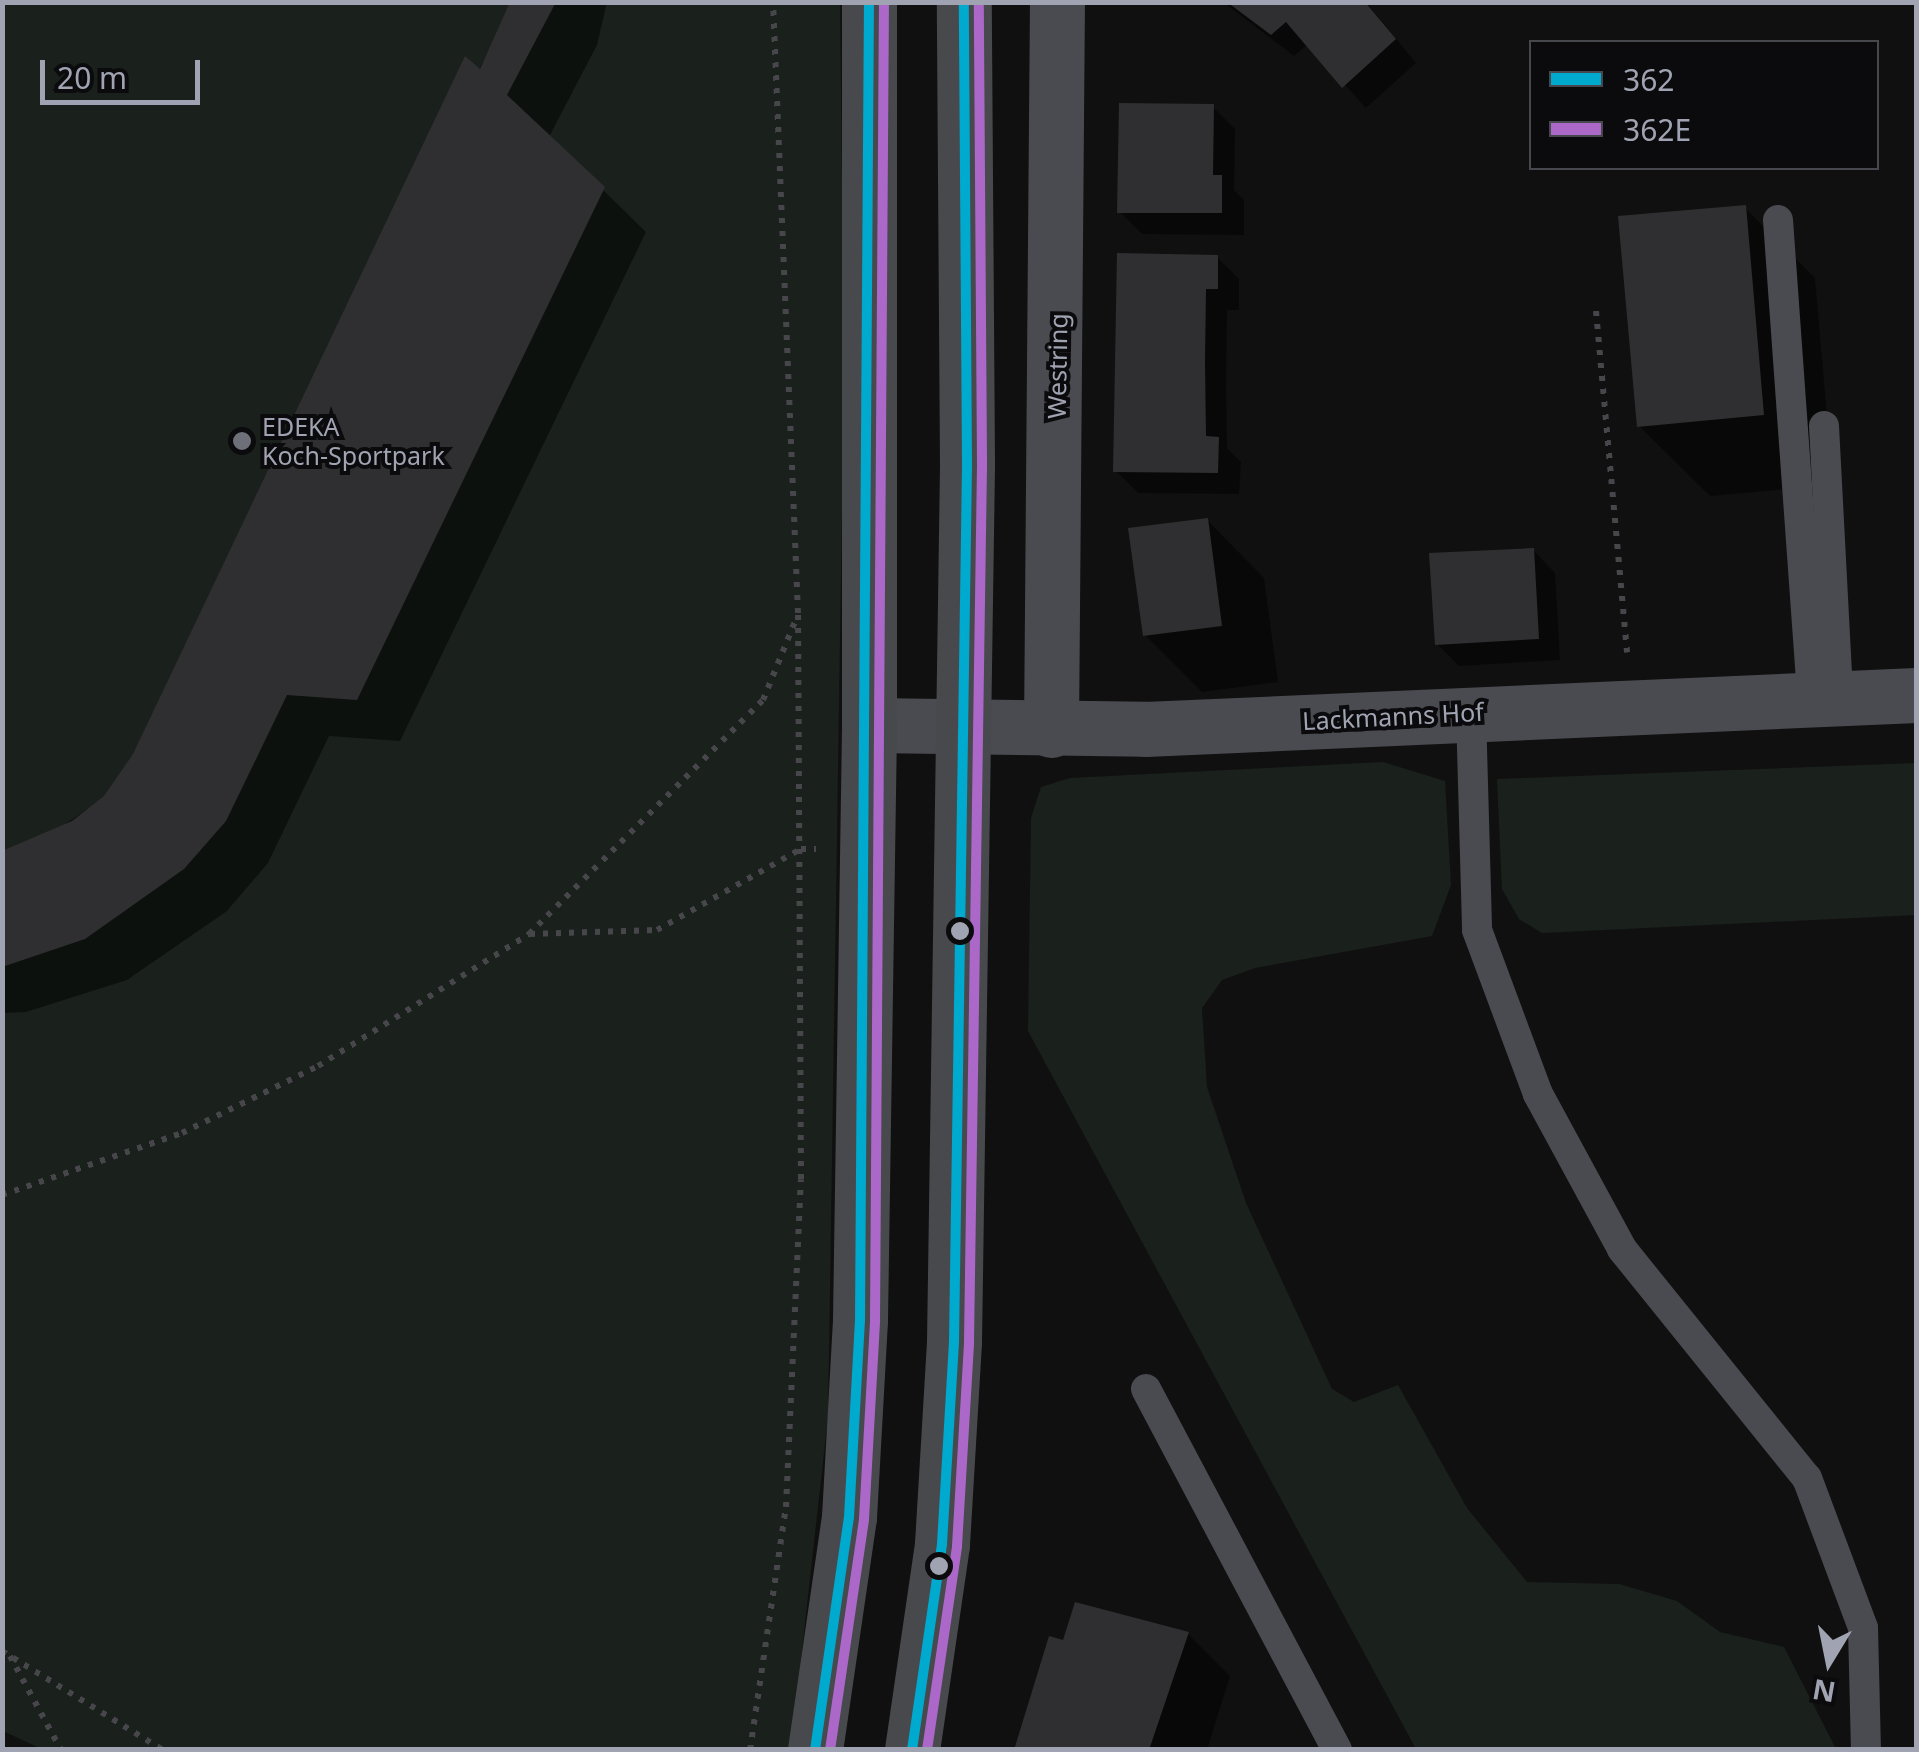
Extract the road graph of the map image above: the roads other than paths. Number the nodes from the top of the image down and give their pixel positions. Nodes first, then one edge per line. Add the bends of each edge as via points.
1 (868, 2) edge
2 (964, 2) edge
3 (1056, 2) edge
4 (1778, 220) dead end
5 (1824, 426) dead end
6 (1916, 695) edge
7 (1825, 698) junction
8 (1470, 712) junction
9 (870, 725) junction
10 (963, 728) junction
11 (1051, 730) junction
12 (1146, 1389) dead end
13 (815, 1750) edge
14 (912, 1750) edge
15 (1337, 1750) edge
16 (1866, 1750) edge

1 - 9 main road
2 - 10 main road via 969,150
3 - 11 street, Westring
4 - 7 lane
5 - 7 lane
6 - 7 street, Lackmanns Hof
7 - 8 street, Lackmanns Hof
8 - 11 street, Lackmanns Hof
8 - 16 lane via 1477,930 1532,1076 1622,1249 1807,1478 1862,1628
9 - 10 street, Lackmanns Hof
9 - 13 main road via 857,1376 849,1517
10 - 11 street, Lackmanns Hof
10 - 14 main road via 949,1466
12 - 15 lane

